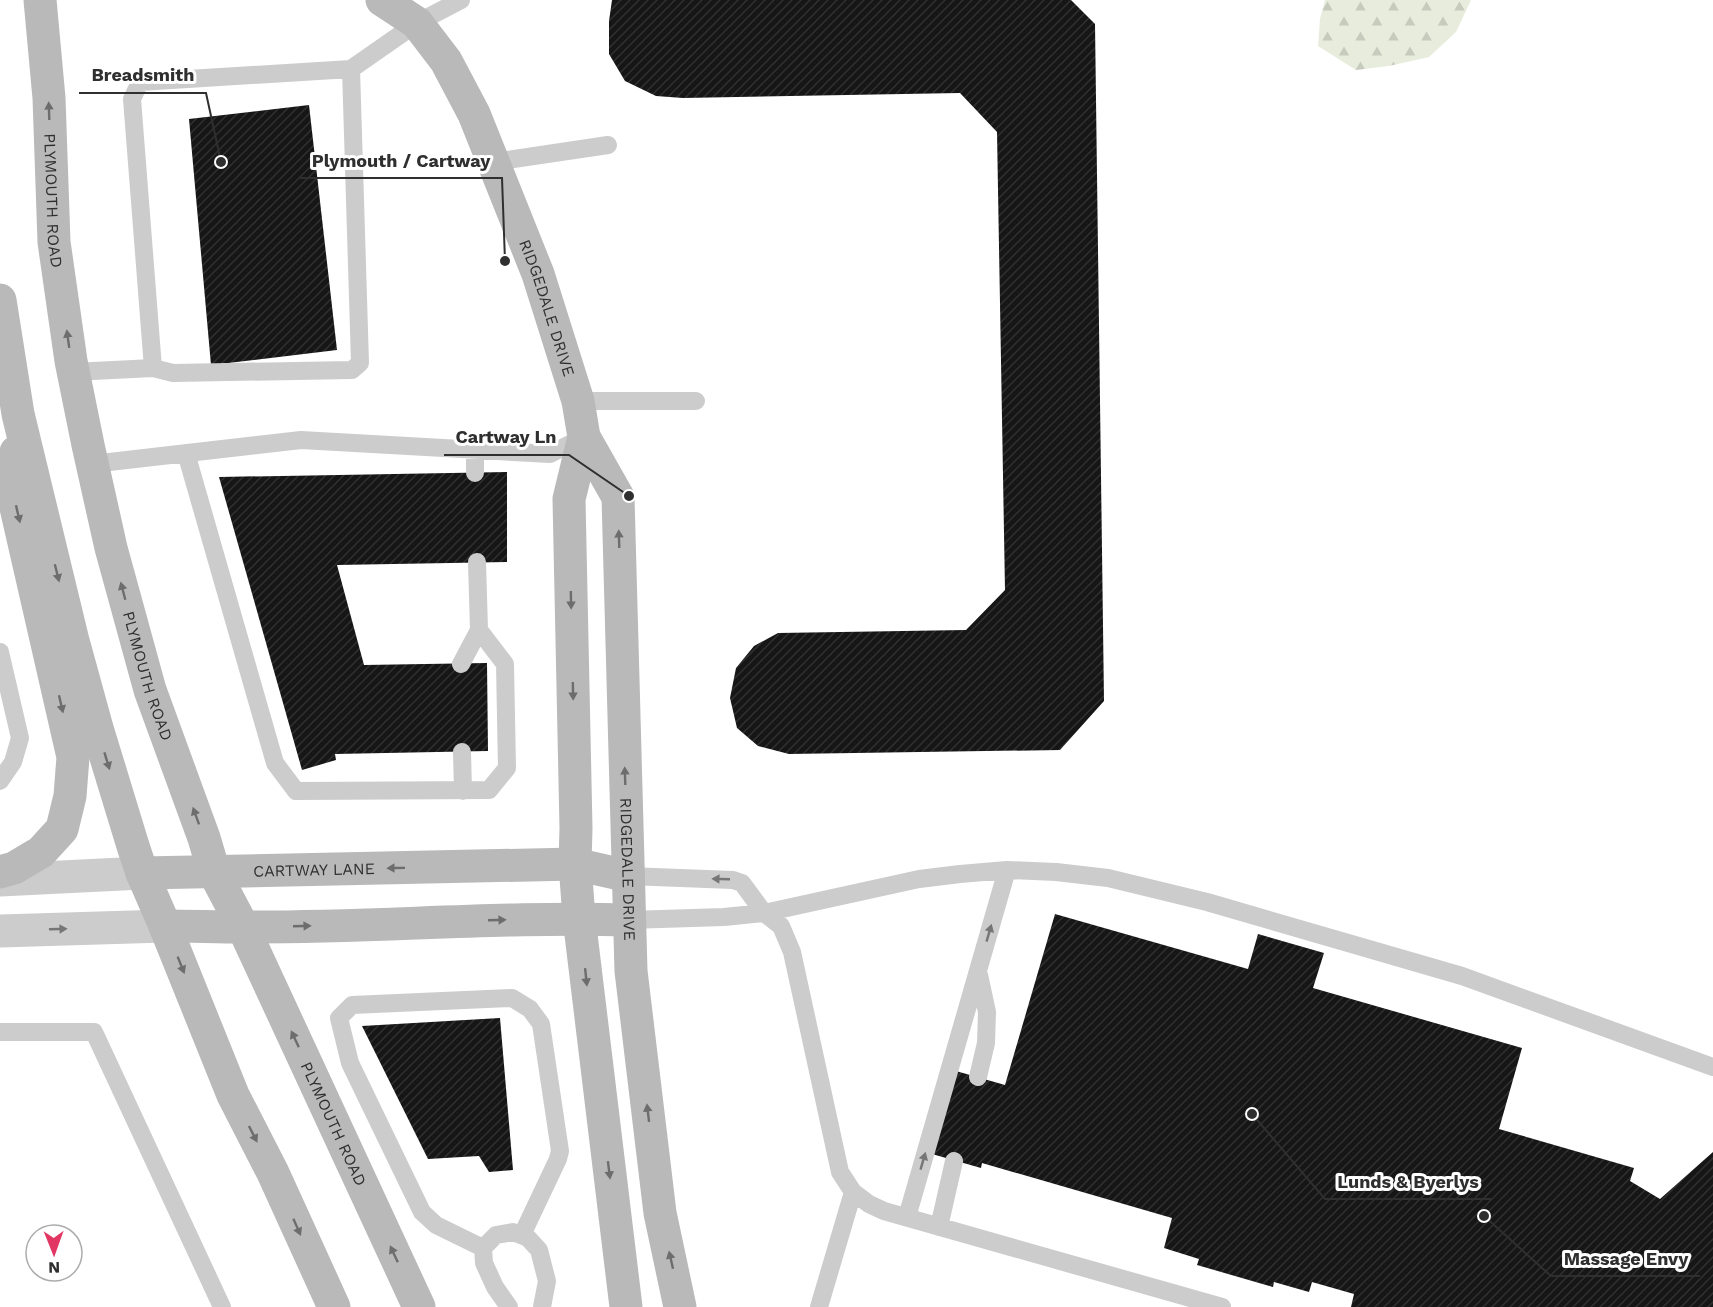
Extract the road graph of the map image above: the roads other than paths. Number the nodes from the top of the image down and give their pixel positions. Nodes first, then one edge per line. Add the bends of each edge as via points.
1 (40, 0) edge
2 (382, 0) edge
3 (461, 0) edge
4 (413, 11) edge
5 (351, 69) junction
6 (608, 145) dead end
7 (493, 162) junction
8 (0, 300) edge
9 (153, 368) junction
10 (73, 372) junction
11 (578, 401) junction
12 (696, 401) dead end
13 (9, 415) edge
14 (584, 437) junction
15 (475, 449) junction
16 (186, 453) junction
17 (92, 464) junction
18 (475, 473) dead end
19 (477, 562) dead end
20 (479, 630) junction
21 (0, 652) edge
22 (461, 664) dead end
23 (462, 752) dead end
24 (0, 781) edge
25 (463, 791) junction
26 (575, 864) junction
27 (1007, 870) junction
28 (0, 872) edge
29 (214, 872) junction
30 (142, 873) junction
31 (628, 876) junction
32 (0, 880) edge
33 (764, 913) junction
34 (579, 918) junction
35 (629, 920) junction
36 (165, 926) junction
37 (243, 927) junction
38 (0, 931) edge
39 (978, 970) junction
40 (0, 1032) edge
41 (1713, 1066) edge
42 (978, 1077) dead end
43 (954, 1161) dead end
44 (853, 1192) junction
45 (907, 1217) junction
46 (939, 1227) junction
47 (522, 1236) junction
48 (483, 1248) junction
49 (222, 1307) edge
50 (334, 1307) edge
51 (419, 1307) edge
52 (508, 1307) edge
53 (542, 1307) edge
54 (626, 1307) edge
55 (680, 1307) edge
56 (819, 1307) edge
57 (1222, 1307) edge

10 -> 1 street, PLYMOUTH ROAD via 54,243 49,98
2 - 4 street, RIDGEDALE DRIVE
3 - 4 lane
4 - 5 lane
4 - 7 street, RIDGEDALE DRIVE via 446,61 474,114
5 - 9 lane via 140,82 132,99
5 - 9 lane via 360,363 352,370 173,373
6 - 7 lane
7 - 11 street, RIDGEDALE DRIVE via 538,274
8 - 13 street
9 - 10 lane
10 - 17 street, PLYMOUTH ROAD
11 - 12 lane
11 - 14 street, RIDGEDALE DRIVE
13 -> 28 street via 14,499 73,758 62,829 41,852
13 -> 30 street
14 - 15 lane via 550,454
14 -> 26 street, RIDGEDALE DRIVE via 569,499
31 -> 14 street, RIDGEDALE DRIVE via 618,497
15 - 16 lane via 301,440
15 - 18 lane
16 - 17 lane
16 - 25 lane via 275,764 296,791
29 -> 17 street, PLYMOUTH ROAD via 150,690
19 - 20 lane
20 - 22 lane
20 - 25 lane via 505,664 507,768 489,790
21 - 24 lane via 20,738 13,762
23 - 25 lane
26 -> 29 street, CARTWAY LANE
26 - 31 street, CARTWAY LANE
26 - 34 street, RIDGEDALE DRIVE
27 - 33 lane via 919,879
39 -> 27 lane
27 - 41 lane via 1108,878 1207,902 1462,976
29 - 30 street, CARTWAY LANE
29 - 37 street, PLYMOUTH ROAD
30 - 32 street, CARTWAY LANE
30 - 36 street
33 -> 31 lane via 742,883 732,880
31 - 35 street, RIDGEDALE DRIVE
33 - 35 lane
33 - 44 lane via 781,926 792,952 840,1172
34 - 35 street
37 -> 34 street
34 -> 54 street, RIDGEDALE DRIVE
55 -> 35 street, RIDGEDALE DRIVE via 660,1213 631,971
36 - 37 street
38 -> 36 street
36 -> 50 street via 233,1095
51 -> 37 street, PLYMOUTH ROAD
39 - 42 lane via 987,1012 986,1043
45 -> 39 lane
40 - 49 lane via 94,1032
43 - 46 lane
44 - 45 lane via 869,1204
44 - 56 lane
45 - 46 lane
46 - 57 lane
47 - 48 lane via 513,1232 496,1235
47 - 48 lane via 560,1151 541,1024 530,1009 512,998 352,1005 339,1018 350,1063 422,1212 436,1224
47 - 53 lane via 539,1250 547,1281
48 - 52 lane via 484,1263

